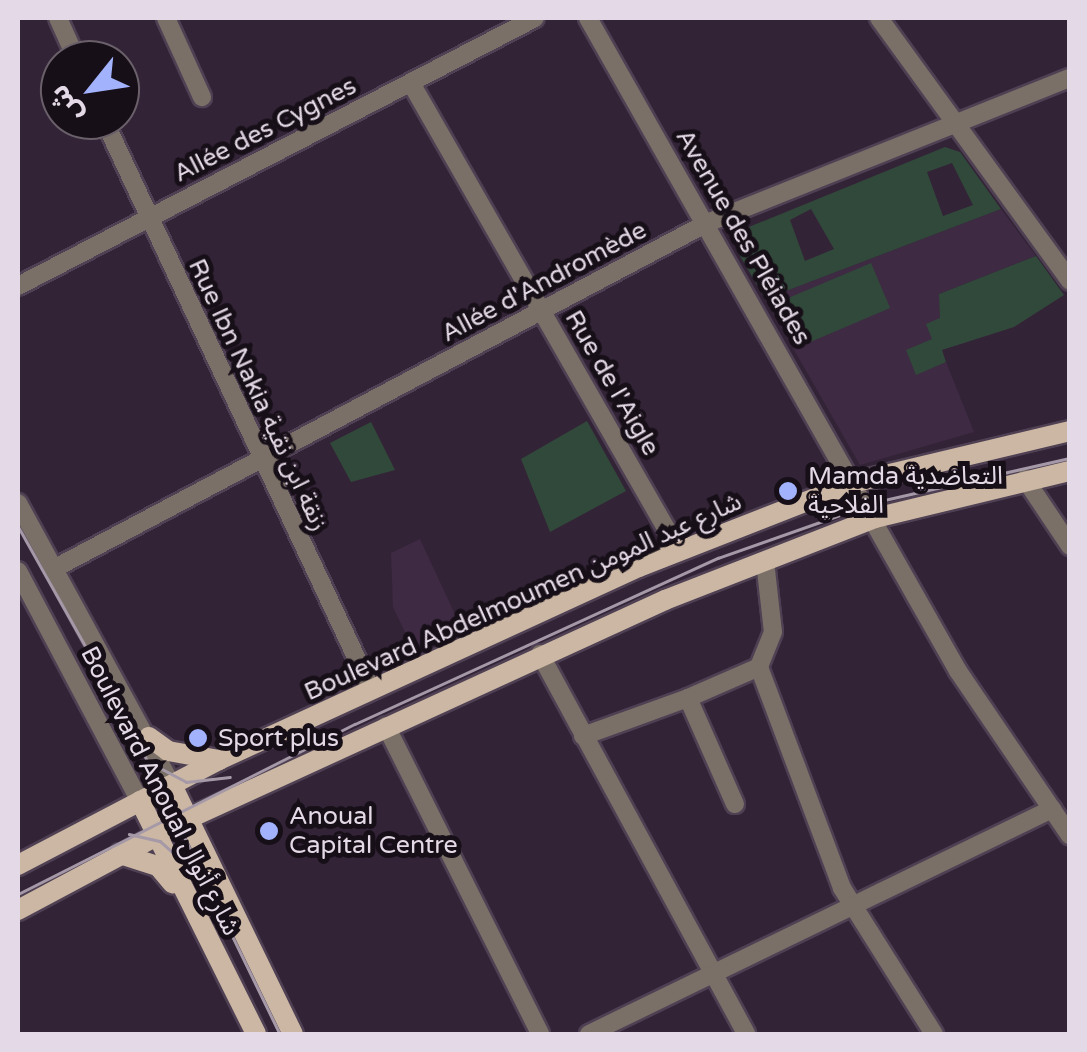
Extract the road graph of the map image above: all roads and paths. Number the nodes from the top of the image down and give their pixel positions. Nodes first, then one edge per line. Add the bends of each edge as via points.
1 (166, 18) edge
2 (535, 18) edge
3 (588, 18) edge
4 (879, 18) edge
5 (1070, 78) edge
6 (411, 83) junction
7 (202, 98) dead end
8 (956, 126) junction
9 (113, 140) edge
10 (149, 218) junction
11 (707, 224) junction
12 (1070, 281) edge
13 (18, 286) edge
14 (542, 312) junction
15 (1070, 430) edge
16 (260, 461) junction
17 (1070, 472) edge
18 (1025, 479) junction
19 (856, 482) junction
20 (18, 502) edge
21 (875, 518) junction
22 (1070, 546) edge
23 (680, 551) junction
24 (765, 561) junction
25 (58, 566) junction
26 (20, 580) edge
27 (540, 654) junction
28 (759, 667) junction
29 (371, 689) junction
30 (688, 698) junction
31 (386, 726) junction
32 (583, 736) junction
33 (149, 737) junction
34 (219, 760) junction
35 (172, 784) junction
36 (140, 801) junction
37 (735, 804) dead end
38 (1052, 809) junction
39 (190, 818) junction
40 (157, 834) junction
41 (1070, 836) edge
42 (120, 854) junction
43 (18, 865) edge
44 (18, 910) edge
45 (853, 910) junction
46 (194, 914) junction
47 (715, 976) junction
48 (256, 1034) edge
49 (293, 1034) edge
50 (540, 1034) edge
51 (589, 1034) edge
52 (746, 1034) edge
53 (934, 1034) edge

1 - 7 street
2 - 6 street, Allée des Cygnes
3 - 11 street, Avenue des Pléiades
4 - 8 street
5 - 8 street, Allée d'Andromède
6 - 10 street, Allée des Cygnes
6 - 14 street, Rue de l'Aigle
8 - 11 street, Allée d'Andromède
8 - 12 street
9 - 10 street, Rue Ibn Nakia زنقة ابن نقية
10 - 13 street, Allée des Cygnes
10 - 16 street, Rue Ibn Nakia زنقة ابن نقية
11 - 14 street, Allée d'Andromède
11 - 19 street, Avenue des Pléiades
14 - 16 street, Allée d'Andromède
14 - 23 street, Rue de l'Aigle
15 - 19 main road, Boulevard Abdelmoumen شارع عبد المومن
16 - 25 street, Allée d'Andromède
16 - 29 street, Rue Ibn Nakia زنقة ابن نقية
17 - 18 main road
18 - 21 main road
18 - 22 street
19 - 21 street, Avenue des Pléiades
19 - 23 main road, Boulevard Abdelmoumen شارع عبد المومن
20 - 25 street, Boulevard Anoual شارع أنوال
21 - 24 main road
21 - 38 street, Avenue des Pléiades via 958,671
23 - 29 main road, Boulevard Abdelmoumen شارع عبد المومن
24 - 27 main road
24 - 28 street via 773,632
25 - 33 street, Boulevard Anoual شارع أنوال
26 - 36 street, Boulevard Anoual شارع أنوال
27 - 31 main road
27 - 32 street
28 - 30 street
28 - 45 street
29 - 34 main road, Boulevard Abdelmoumen شارع عبد المومن
30 - 32 street
30 - 37 street
31 - 39 main road
31 - 50 street
32 - 47 street
33 - 34 main road via 168,751
33 - 35 street, Boulevard Anoual شارع أنوال
34 - 35 main road, Boulevard Abdelmoumen شارع عبد المومن
35 - 36 main road, Boulevard Abdelmoumen شارع عبد المومن
35 - 39 main road, Boulevard Anoual شارع أنوال
36 - 40 main road, Boulevard Anoual شارع أنوال
36 - 43 main road, Boulevard Abdelmoumen شارع عبد المومن
38 - 41 street, Avenue des Pléiades
38 - 45 street
39 - 40 main road
39 - 49 main road, Boulevard Anoual شارع أنوال
40 - 42 main road
40 - 46 main road, Boulevard Anoual شارع أنوال
42 - 44 main road
42 - 46 main road via 158,866
45 - 47 street
45 - 53 street
46 - 48 main road, Boulevard Anoual شارع أنوال
47 - 51 street
47 - 52 street

